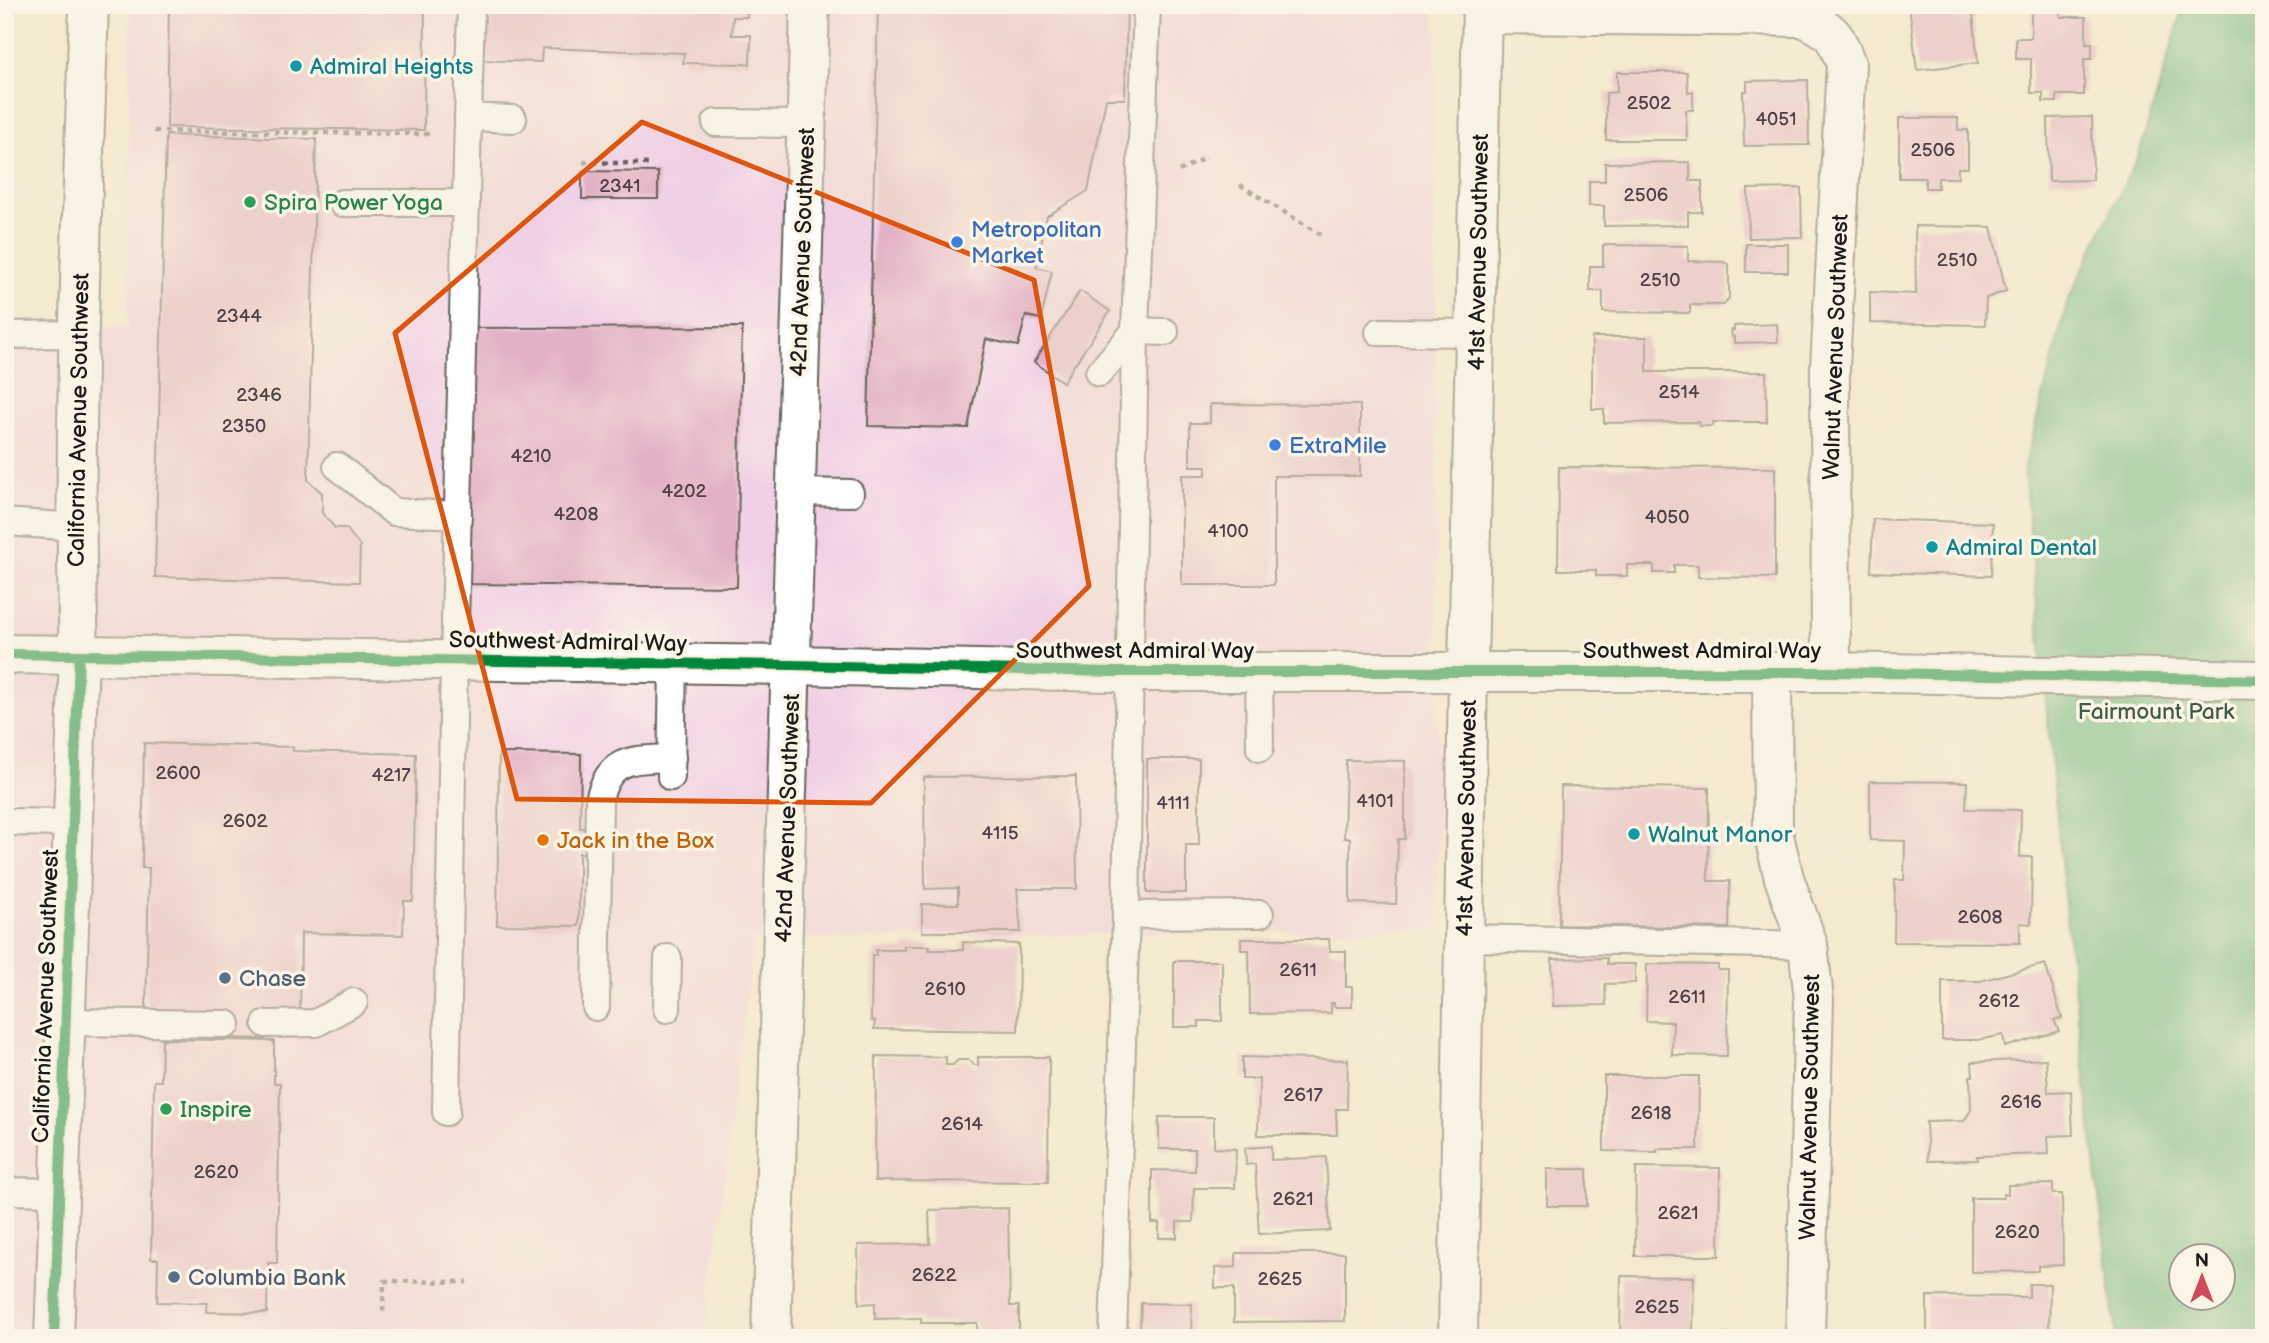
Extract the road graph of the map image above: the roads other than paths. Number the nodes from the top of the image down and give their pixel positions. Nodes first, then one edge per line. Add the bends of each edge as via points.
1 (89, 5) edge
2 (471, 5) edge
3 (810, 5) edge
4 (1147, 5) edge
5 (1482, 10) edge
6 (468, 117) junction
7 (513, 119) dead end
8 (716, 123) dead end
9 (806, 124) junction
10 (342, 203) dead end
11 (466, 203) junction
12 (1135, 331) junction
13 (1165, 332) dead end
14 (1379, 332) dead end
15 (1476, 333) junction
16 (79, 334) junction
17 (5, 335) edge
18 (1099, 373) dead end
19 (337, 466) dead end
20 (796, 492) junction
21 (850, 493) dead end
22 (458, 516) junction
23 (5, 522) edge
24 (77, 527) junction
25 (5, 654) edge
26 (79, 655) junction
27 (454, 661) junction
28 (673, 663) junction
29 (792, 665) junction
30 (1468, 670) junction
31 (1129, 672) junction
32 (1259, 672) junction
33 (1772, 672) junction
34 (1831, 672) junction
35 (2264, 680) edge
36 (1260, 748) dead end
37 (5, 822) edge
38 (72, 823) junction
39 (1260, 914) dead end
40 (1126, 915) junction
41 (1465, 938) junction
42 (1808, 945) junction
43 (668, 958) dead end
44 (354, 1002) dead end
45 (596, 1007) dead end
46 (667, 1009) dead end
47 (65, 1022) junction
48 (227, 1024) dead end
49 (266, 1024) dead end
50 (446, 1112) dead end
51 (5, 1191) edge
52 (59, 1192) junction
53 (54, 1338) edge
54 (771, 1338) edge
55 (1113, 1338) edge
56 (1458, 1338) edge
57 (1805, 1338) edge

1 - 16 street, California Avenue Southwest
2 - 6 lane
3 - 9 street, 42nd Avenue Southwest
4 - 12 lane
5 - 15 street, 41st Avenue Southwest
5 - 34 street, Walnut Avenue Southwest via 1803,17 1826,27 1838,42 1846,64 1830,368
6 - 7 lane
6 - 11 lane
8 - 9 lane
9 - 20 street, 42nd Avenue Southwest
10 - 11 lane
11 - 22 lane
12 - 13 lane
12 - 18 lane
12 - 31 lane
14 - 15 lane
15 - 30 street, 41st Avenue Southwest
16 - 17 lane
16 - 24 street, California Avenue Southwest
19 - 22 lane via 394,512
20 - 21 lane
20 - 29 street, 42nd Avenue Southwest
22 - 27 lane
23 - 24 lane
24 - 26 street, California Avenue Southwest
25 - 26 street, Southwest Admiral Way
26 - 27 street, Southwest Admiral Way
26 - 38 street, California Avenue Southwest
27 - 28 street, Southwest Admiral Way
27 - 50 lane
28 - 29 street, Southwest Admiral Way
28 - 45 lane via 672,768 630,761 618,765 602,786
29 - 31 street, Southwest Admiral Way
29 - 54 street, 42nd Avenue Southwest
30 - 32 street, Southwest Admiral Way
30 - 33 street, Southwest Admiral Way
30 - 41 street, 41st Avenue Southwest
31 - 32 street, Southwest Admiral Way
31 - 40 lane
32 - 36 lane
33 - 34 street, Southwest Admiral Way
33 - 42 street, Walnut Avenue Southwest via 1773,832
34 - 35 street, Southwest Admiral Way
37 - 38 lane
38 - 47 street, California Avenue Southwest
39 - 40 lane
40 - 55 lane
41 - 42 lane
41 - 56 street, 41st Avenue Southwest
42 - 57 street, Walnut Avenue Southwest via 1814,1000
43 - 46 lane
44 - 49 lane via 316,1023
47 - 48 lane
47 - 52 street, California Avenue Southwest
51 - 52 lane
52 - 53 street, California Avenue Southwest

